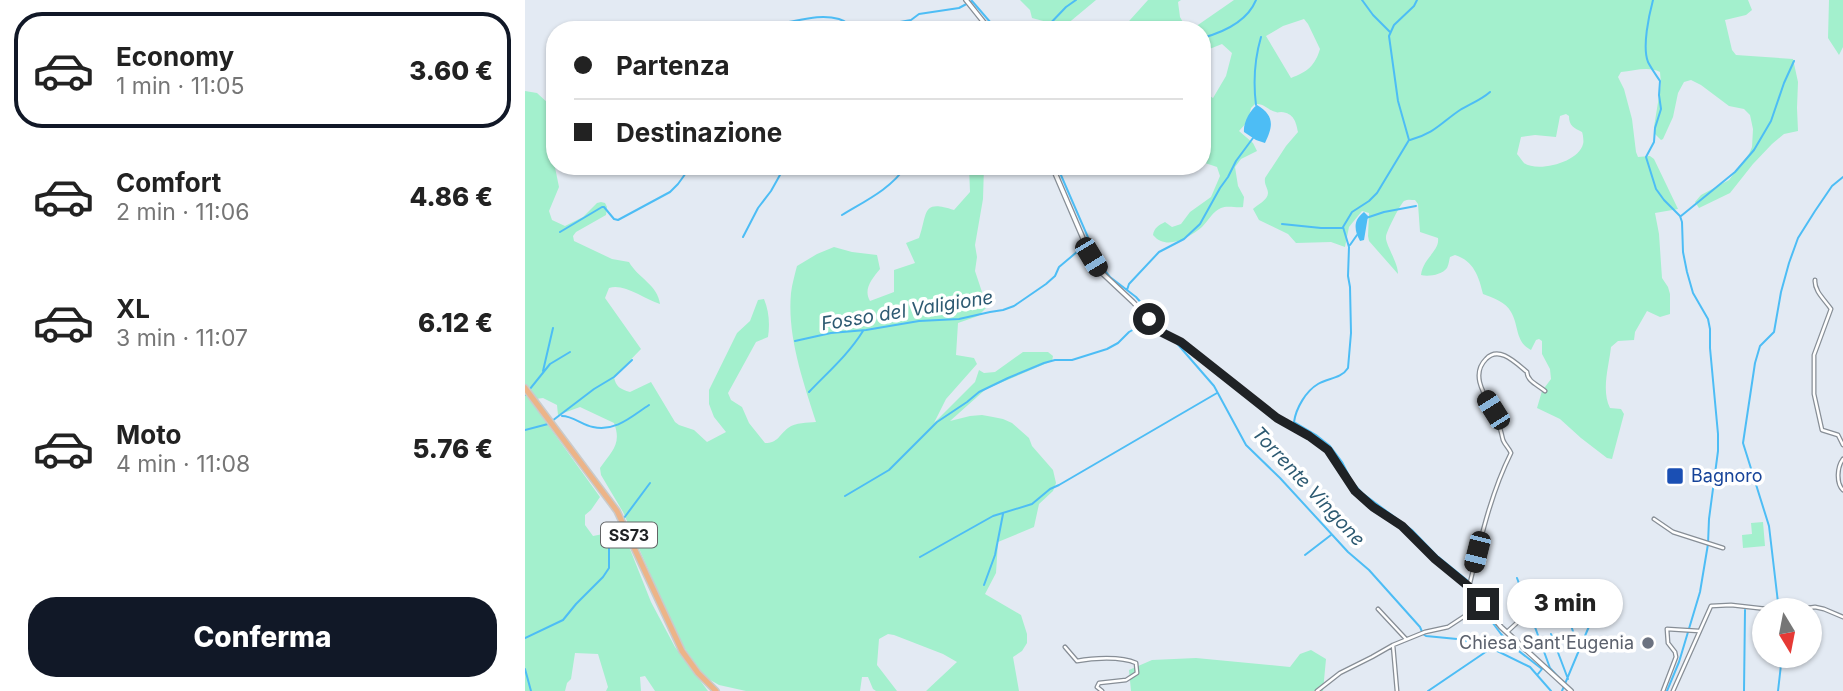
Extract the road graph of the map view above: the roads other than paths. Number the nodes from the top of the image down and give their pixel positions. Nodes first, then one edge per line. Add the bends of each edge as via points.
1 (967, 2) edge
2 (982, 21) edge
3 (1056, 175) edge
4 (1815, 280) dead end
5 (525, 388) edge
6 (1545, 391) dead end
7 (1843, 444) edge
8 (1843, 459) edge
9 (1843, 490) edge
10 (1654, 519) dead end
11 (1723, 548) dead end
12 (1469, 587) junction
13 (1483, 604) junction
14 (1582, 606) dead end
15 (1752, 608) edge
16 (1378, 609) dead end
17 (1822, 609) edge
18 (1843, 617) edge
19 (1699, 631) junction
20 (1507, 632) junction
21 (1406, 639) junction
22 (1393, 645) junction
23 (1065, 647) dead end
24 (716, 691) edge
25 (1102, 691) edge
26 (1317, 691) edge
27 (1397, 691) edge
28 (1571, 691) edge
29 (1663, 691) edge
30 (1673, 691) edge

1 - 2 street
3 - 12 street via 1101,272 1161,332 1328,450 1355,491 1402,526
4 - 7 street via 1817,291 1831,309 1814,355 1814,394 1822,430 1838,435
5 - 24 main road, SS73 via 617,511 682,651
6 - 12 street via 1504,355 1493,354 1482,364 1482,392 1511,453 1487,516
8 - 9 street via 1839,465
10 - 11 street via 1673,532
12 - 13 street
13 - 20 street
13 - 21 street via 1448,627
14 - 20 street via 1579,611 1533,608
15 - 19 street via 1713,605
16 - 21 street
17 - 18 street
19 - 29 street via 1667,629 1675,657
19 - 30 street
20 - 28 street
21 - 22 street
22 - 26 street
22 - 27 street
23 - 25 street via 1077,661 1136,663 1137,673 1126,680 1098,683

